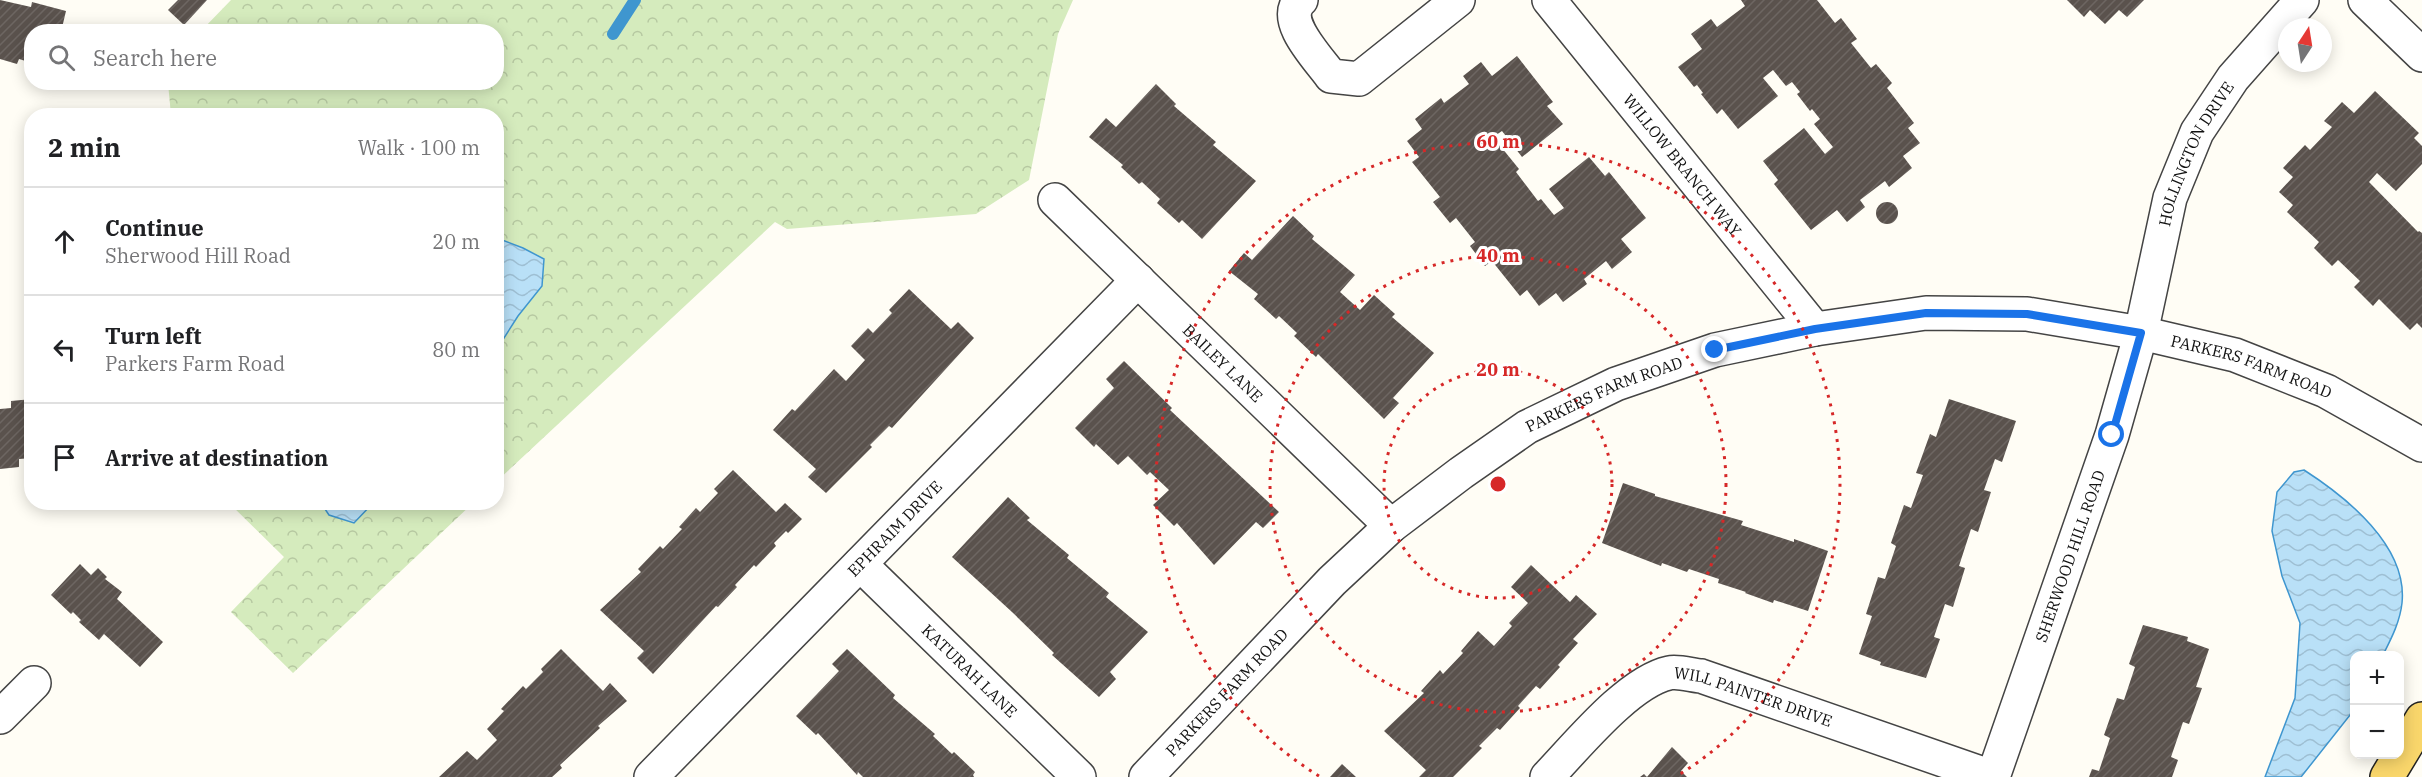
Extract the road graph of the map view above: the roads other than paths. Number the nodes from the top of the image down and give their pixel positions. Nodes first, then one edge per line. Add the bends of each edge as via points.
1 (1301, 0) edge
2 (1458, 0) edge
3 (1548, 0) edge
4 (2302, 0) edge
5 (2365, 0) edge
6 (2422, 55) edge
7 (1056, 200) dead end
8 (1138, 280) junction
9 (1815, 329) junction
10 (2141, 333) junction
11 (2422, 445) edge
12 (1391, 526) junction
13 (860, 564) junction
14 (34, 683) dead end
15 (0, 717) edge
16 (2422, 719) edge
17 (651, 777) edge
18 (1079, 777) edge
19 (1146, 777) edge
20 (1546, 777) edge
21 (1992, 777) edge
22 (2387, 777) edge

1 - 2 street via 1294,12 1294,25 1331,76 1348,79 1359,79
3 - 9 street, WILLOW BRANCH WAY
4 - 10 street, HOLLINGTON DRIVE via 2233,78 2197,132 2170,198
5 - 6 street
7 - 8 street, BAILEY LANE
8 - 12 street, BAILEY LANE
8 - 13 street, EPHRAIM DRIVE
9 - 10 street, PARKERS FARM ROAD via 1926,313 2027,314
9 - 12 street, PARKERS FARM ROAD via 1715,350 1616,384 1527,427
10 - 11 street, PARKERS FARM ROAD via 2235,354 2326,391
10 - 21 street, SHERWOOD HILL ROAD via 2112,435
12 - 19 street, PARKERS FARM ROAD via 1332,581
13 - 17 street, EPHRAIM DRIVE
13 - 18 street, KATURAH LANE
14 - 15 street
16 - 22 main road
20 - 21 street, WILL PAINTER DRIVE via 1620,703 1643,684 1670,673 1701,676

